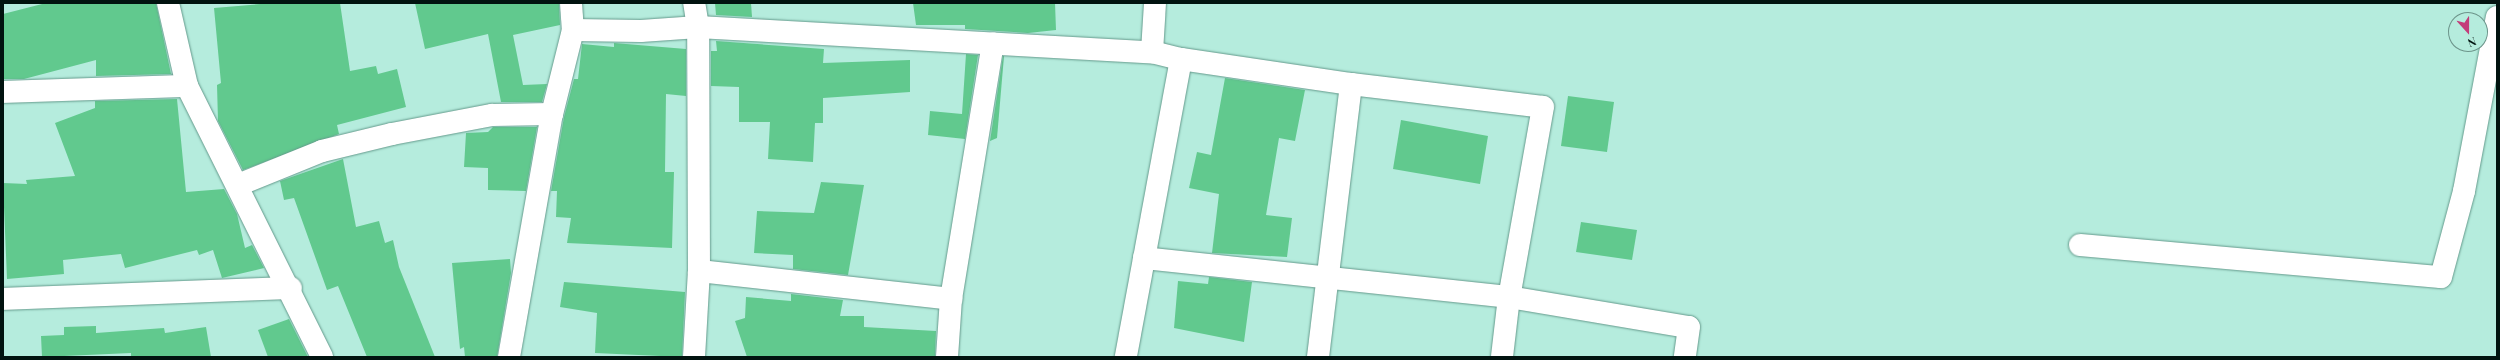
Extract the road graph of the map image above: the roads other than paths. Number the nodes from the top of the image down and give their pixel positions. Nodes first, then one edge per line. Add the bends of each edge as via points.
1 (168, 3) edge
2 (571, 3) edge
3 (694, 3) edge
4 (1155, 3) edge
5 (2497, 17) edge
6 (698, 26) junction
7 (573, 30) junction
8 (993, 43) junction
9 (1152, 52) junction
10 (1181, 58) junction
11 (1351, 84) junction
12 (187, 86) junction
13 (3, 92) edge
14 (552, 114) junction
15 (238, 185) junction
16 (2080, 245) dead end
17 (1144, 258) junction
18 (699, 271) junction
19 (1328, 277) junction
20 (291, 288) junction
21 (1509, 297) junction
22 (3, 298) edge
23 (951, 299) junction
24 (322, 357) edge
25 (508, 357) edge
26 (694, 357) edge
27 (947, 357) edge
28 (1126, 357) edge
29 (1318, 357) edge
30 (1502, 357) edge
31 (1685, 357) edge

1 - 12 street
2 - 7 street
3 - 6 street
4 - 9 street
5 - 16 street via 2464,192 2441,277
6 - 7 street via 641,31
6 - 8 street
6 - 18 street
7 - 14 street
8 - 9 street
8 - 23 street
9 - 10 street
10 - 11 street
10 - 17 street
11 - 19 street
11 - 21 street via 1543,107
12 - 13 street
12 - 15 street
14 - 15 street via 492,115 392,134 322,151
14 - 25 street
15 - 20 street via 255,224
17 - 19 street
17 - 28 street
18 - 23 street
18 - 26 street
19 - 21 street
19 - 29 street
20 - 22 street
20 - 24 street
21 - 30 street
21 - 31 street via 1689,327
23 - 27 street

